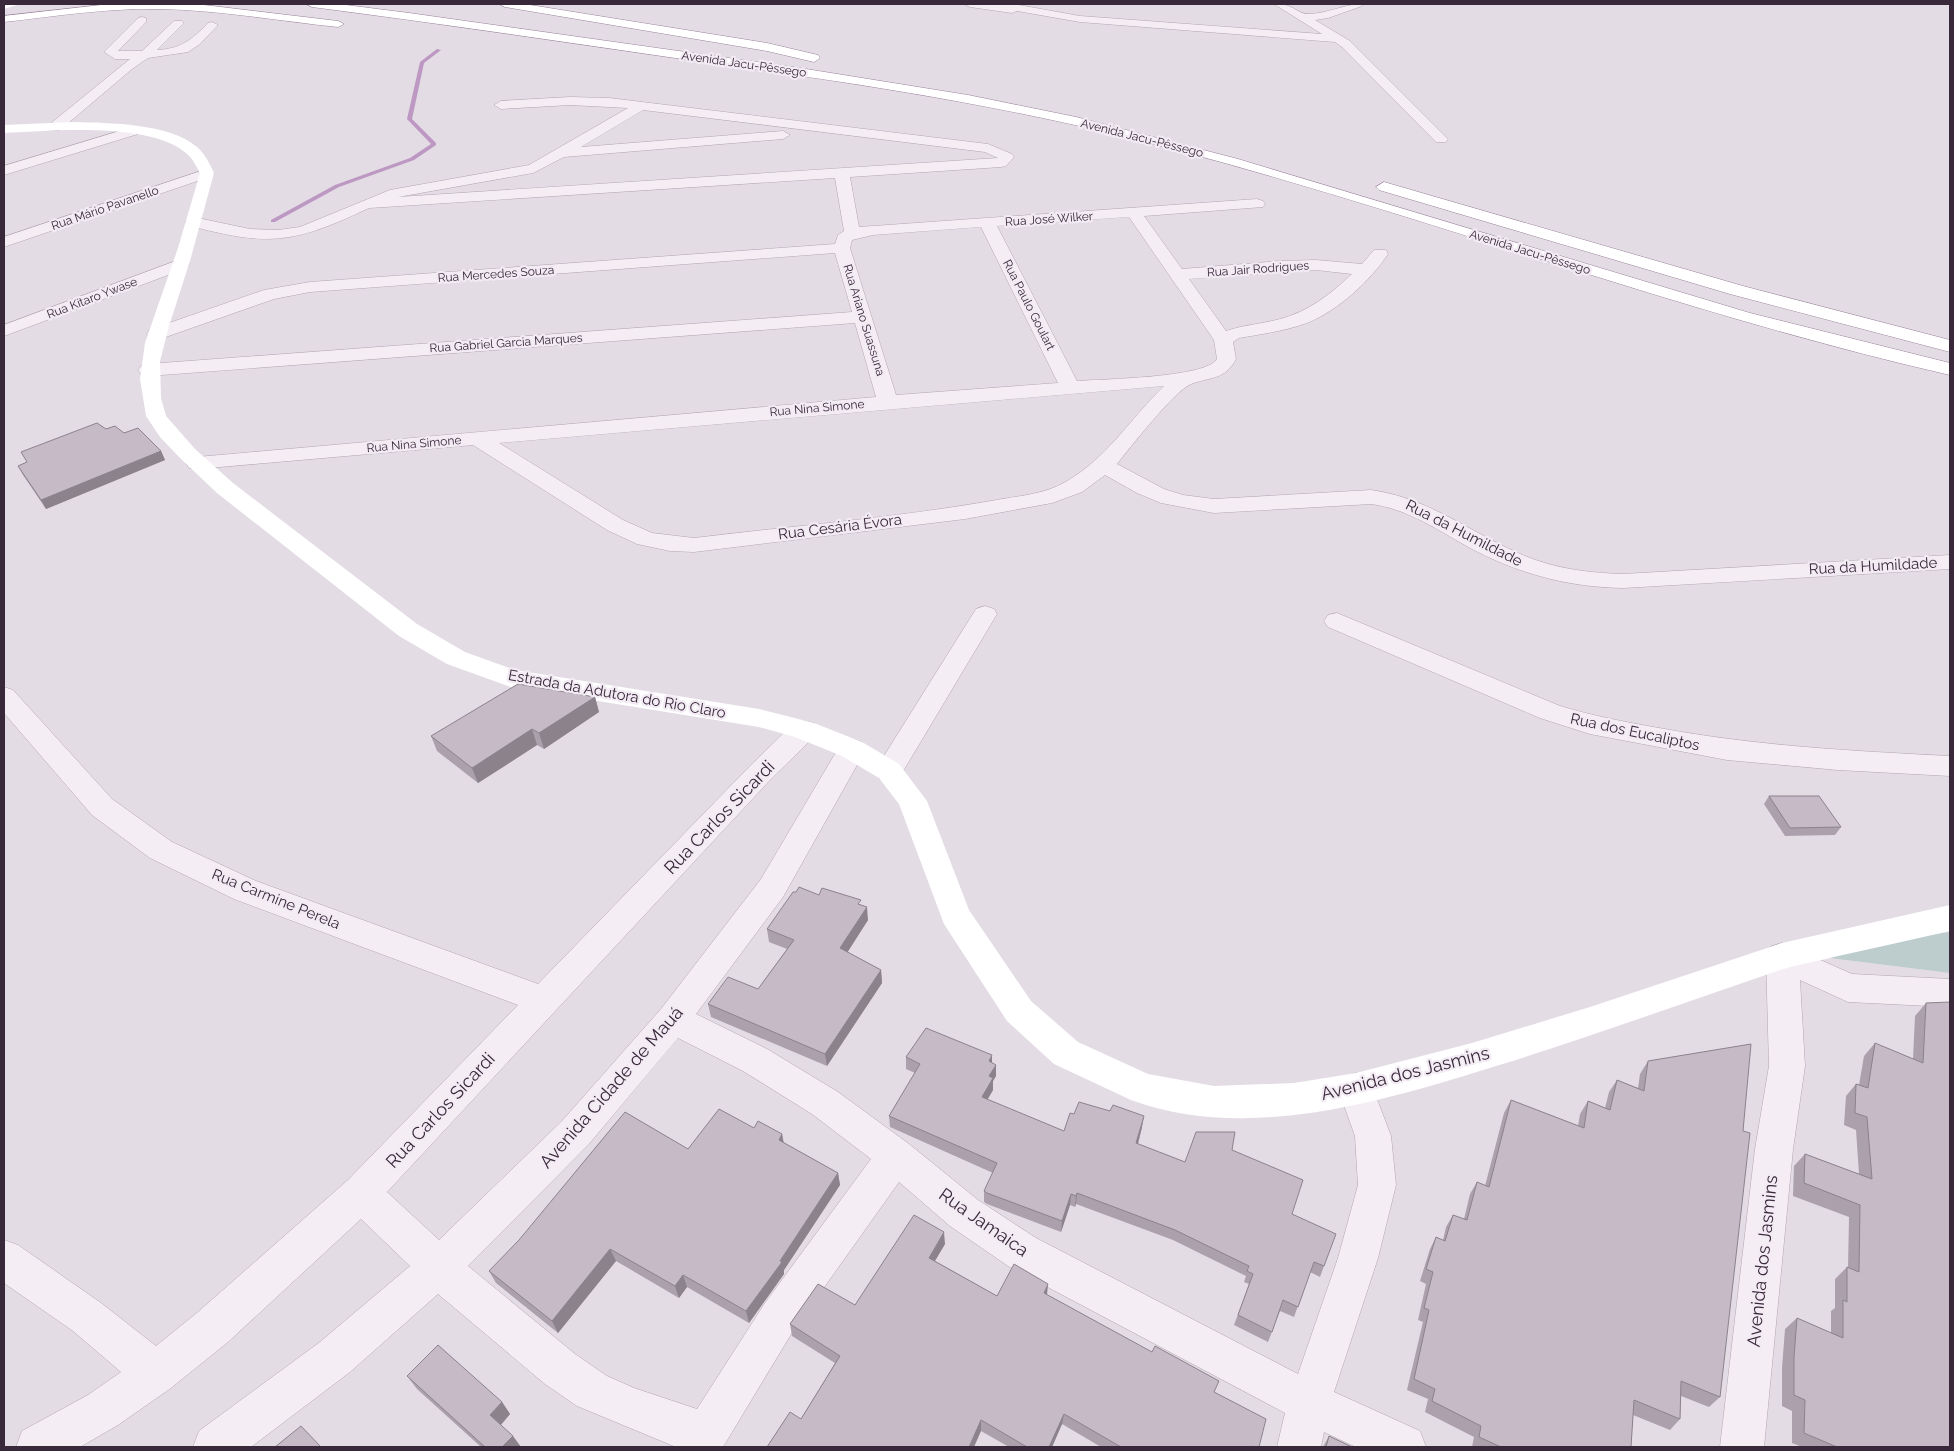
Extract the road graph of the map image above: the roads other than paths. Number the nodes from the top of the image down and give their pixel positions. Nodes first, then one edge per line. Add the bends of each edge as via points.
1 (14, 4) edge
2 (312, 4) edge
3 (404, 4) edge
4 (505, 4) edge
5 (970, 4) edge
6 (996, 4) edge
7 (1072, 4) edge
8 (1280, 4) edge
9 (1358, 4) edge
10 (4, 6) edge
11 (1183, 16) dead end
12 (1303, 18) junction
13 (4, 19) edge
14 (1080, 19) junction
15 (142, 20) dead end
16 (178, 23) dead end
17 (212, 24) dead end
18 (350, 26) dead end
19 (1193, 28) junction
20 (1338, 40) junction
21 (532, 46) dead end
22 (145, 55) junction
23 (903, 87) junction
24 (501, 105) dead end
25 (641, 106) junction
26 (55, 127) junction
27 (4, 129) edge
28 (133, 131) junction
29 (842, 131) junction
30 (1441, 139) dead end
31 (561, 153) junction
32 (4, 171) edge
33 (207, 173) junction
34 (842, 173) junction
35 (1373, 184) dead end
36 (366, 204) junction
37 (1257, 204) dead end
38 (1134, 213) junction
39 (193, 222) junction
40 (987, 223) junction
41 (846, 240) junction
42 (4, 242) edge
43 (1380, 254) dead end
44 (181, 264) junction
45 (1368, 270) junction
46 (1178, 275) junction
47 (864, 317) junction
48 (4, 332) edge
49 (156, 334) junction
50 (1223, 340) junction
51 (1950, 346) edge
52 (1950, 369) edge
53 (148, 370) junction
54 (1183, 380) junction
55 (1070, 387) junction
56 (888, 402) junction
57 (477, 438) junction
58 (197, 463) junction
59 (1104, 466) junction
60 (1950, 562) edge
61 (985, 614) dead end
62 (1337, 621) dead end
63 (4, 696) edge
64 (804, 730) junction
65 (852, 749) junction
66 (1950, 766) edge
67 (889, 771) junction
68 (1950, 918) edge
69 (1782, 956) junction
70 (1950, 993) edge
71 (544, 1000) junction
72 (673, 1019) junction
73 (1356, 1089) junction
74 (896, 1156) junction
75 (361, 1193) junction
76 (4, 1259) edge
77 (441, 1266) junction
78 (156, 1374) junction
79 (1309, 1402) junction
80 (702, 1441) edge
81 (38, 1447) edge
82 (215, 1447) edge
83 (1298, 1447) edge
84 (1404, 1447) edge
85 (1742, 1447) edge

1 - 10 main road
2 - 23 main road, Avenida Jacu-Pêssego
3 - 4 main road, Avenida Jacu-Pêssego via 822,59
5 - 14 street
6 - 14 street
7 - 14 street
8 - 12 street
9 - 12 street via 1324,16
11 - 19 street
12 - 20 street
13 - 18 main road via 79,9 159,6
14 - 19 street
15 - 22 street via 110,52 119,56
16 - 22 street
17 - 22 street via 189,48
19 - 20 street
20 - 30 street via 1346,44
21 - 23 main road via 831,82
22 - 26 street
23 - 52 main road, Avenida Jacu-Pêssego via 1014,106 1250,166 1754,318 1868,351
24 - 25 street via 570,101
25 - 29 street
25 - 31 street
26 - 27 main road
26 - 28 main road
28 - 32 street
28 - 33 main road via 174,139 191,149
29 - 31 street
29 - 34 street via 988,148 1007,157 1001,163
31 - 36 street via 533,169 396,193
33 - 39 main road, Estrada da Adutora do Rio Claro
33 - 42 street, Rua Mário Pavanello
34 - 36 street
34 - 41 street, Rua Ariano Suassuna
35 - 51 main road, Avenida Jacu-Pêssego via 1692,279
36 - 39 street via 306,230 272,236 235,233
37 - 38 street, Rua José Wilker
38 - 40 street, Rua José Wilker
38 - 46 street
39 - 44 main road, Estrada da Adutora do Rio Claro
40 - 41 street, Rua José Wilker via 873,230
40 - 55 street, Rua Paulo Goulart
41 - 47 street, Rua Ariano Suassuna
41 - 49 street, Rua Mercedes Souza via 310,287 270,294
43 - 45 street
44 - 48 street, Rua Kitaro Ywase
44 - 49 main road, Estrada da Adutora do Rio Claro
45 - 46 street, Rua Jair Rodrigues via 1316,265
45 - 50 street via 1302,319 1233,334
46 - 50 street
47 - 53 street, Rua Gabriel Garcia Marques
47 - 56 street, Rua Ariano Suassuna
49 - 53 main road, Estrada da Adutora do Rio Claro
50 - 54 street, Rua Nina Simone via 1228,349 1224,365 1216,372
53 - 58 main road, Estrada da Adutora do Rio Claro via 157,419
54 - 55 street, Rua Nina Simone
54 - 59 street, Rua Cesária Évora via 1147,414
55 - 56 street, Rua Nina Simone
56 - 57 street, Rua Nina Simone
57 - 58 street, Rua Nina Simone
57 - 59 street, Rua Cesária Évora via 615,525 645,539 670,544 694,545 1018,504 1074,487
58 - 64 main road, Estrada da Adutora do Rio Claro via 408,630 456,658 511,678 759,718
59 - 60 street, Rua da Humildade via 1152,493 1191,504 1214,506 1390,498 1406,502 1528,566 1558,576 1590,581
61 - 67 street
62 - 66 street, Rua dos Eucaliptos via 1550,712 1590,725 1728,750
63 - 71 street, Rua Carmine Perela via 102,808 161,850 245,890
64 - 65 main road, Avenida dos Jasmins
64 - 71 street, Rua Carlos Sicardi
65 - 67 main road, Avenida dos Jasmins
65 - 72 street, Avenida Cidade de Mauá via 772,888
67 - 73 main road, Avenida dos Jasmins via 912,801 955,915 1019,1011 1066,1053 1144,1089 1214,1102 1294,1100
68 - 69 main road, Avenida dos Jasmins
69 - 70 street via 1848,988
69 - 73 main road, Avenida dos Jasmins via 1572,1027
69 - 85 street, Avenida dos Jasmins via 1787,1066 1774,1149
71 - 75 street, Rua Carlos Sicardi
72 - 74 street, Rua Jamaica via 754,1060 825,1103
72 - 77 street, Avenida Cidade de Mauá via 575,1133
73 - 79 street via 1373,1136 1377,1185 1358,1258
74 - 79 street, Rua Jamaica via 964,1213 1022,1252
74 - 80 street via 779,1317
75 - 77 street
75 - 78 street, Rua Carlos Sicardi
76 - 78 street via 87,1317
77 - 80 street via 468,1294 592,1391
77 - 82 street, Avenida Cidade de Mauá via 335,1357
78 - 81 street, Rua Carlos Sicardi via 103,1410
79 - 83 street
79 - 84 street, Rua Jamaica

